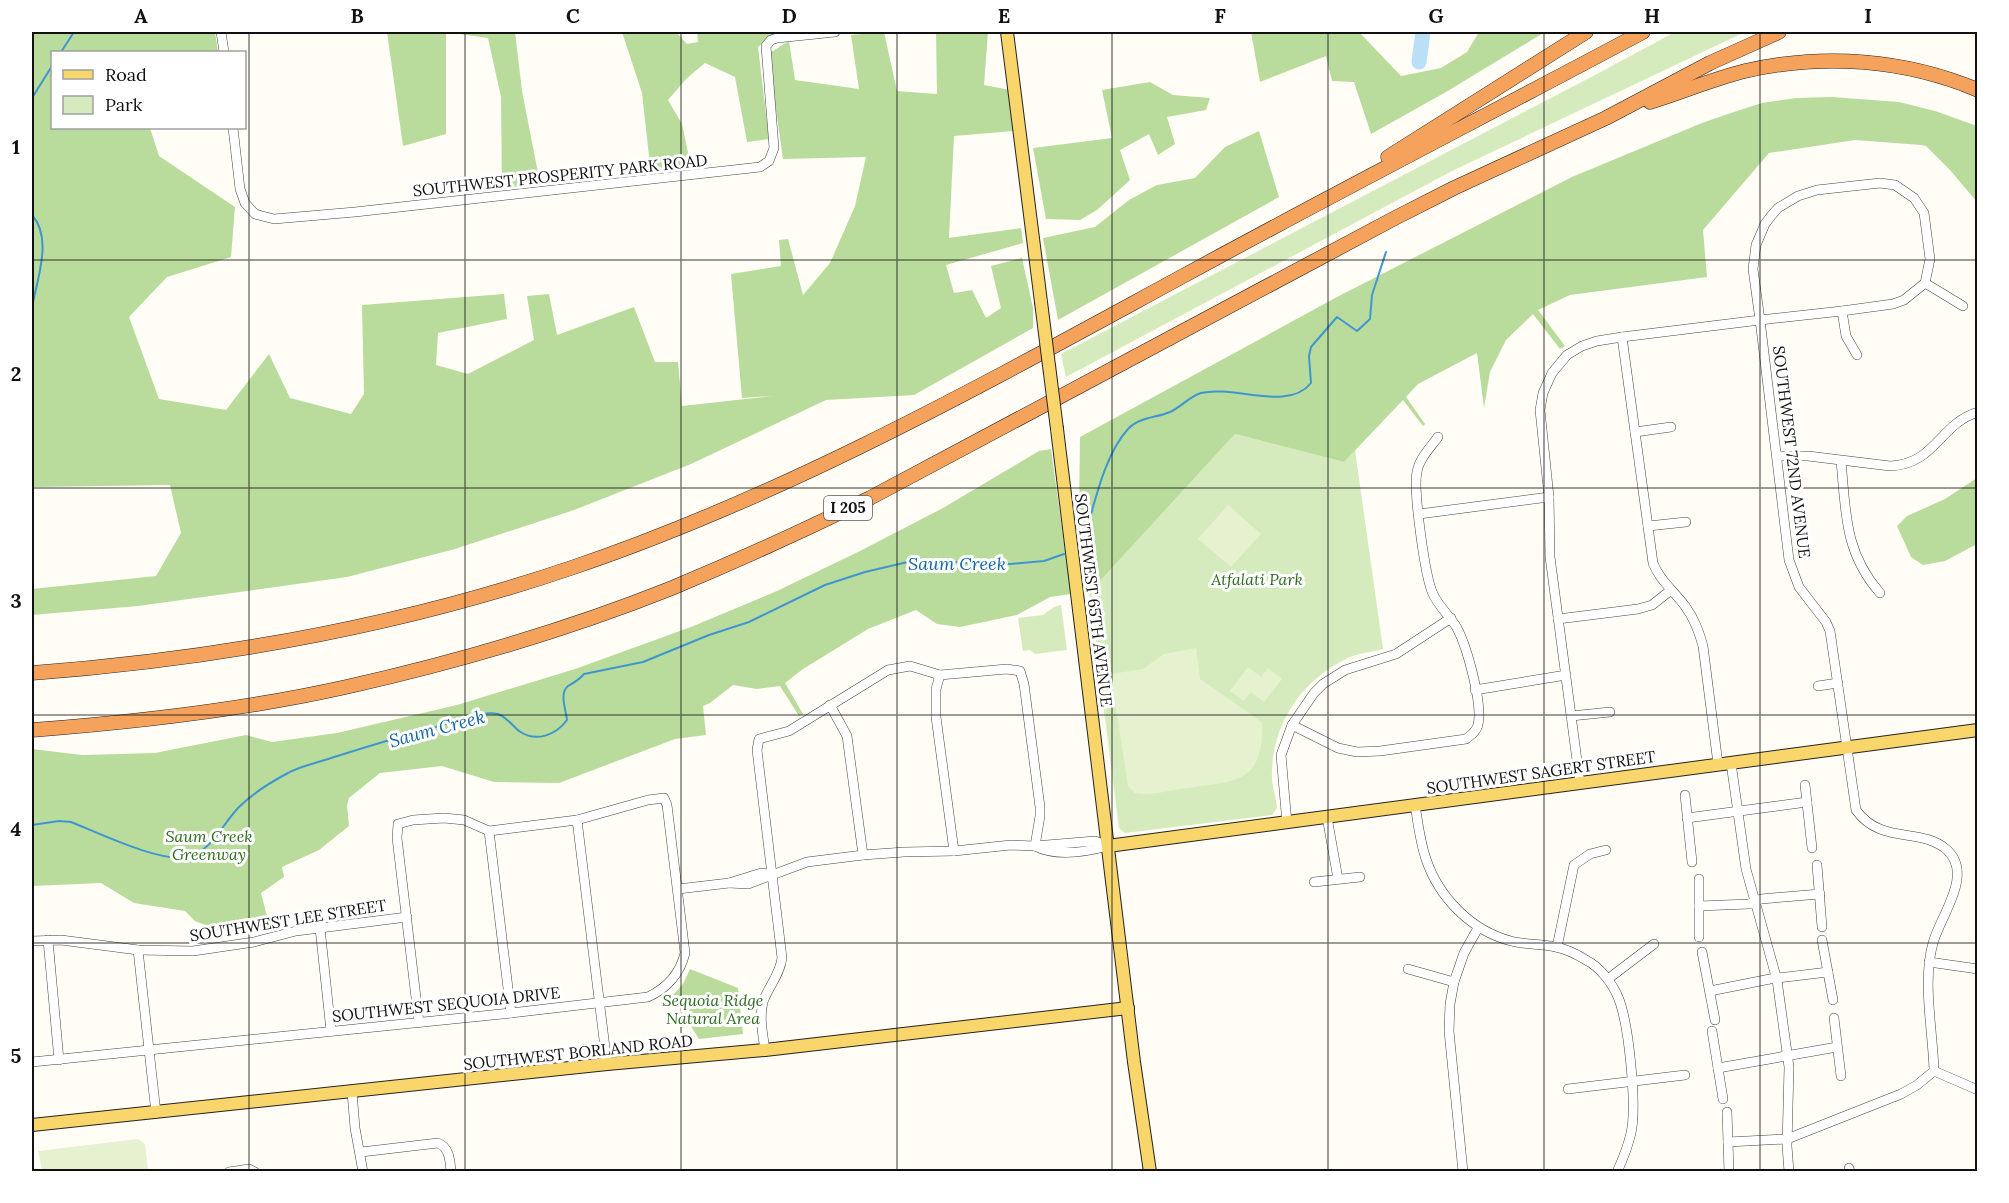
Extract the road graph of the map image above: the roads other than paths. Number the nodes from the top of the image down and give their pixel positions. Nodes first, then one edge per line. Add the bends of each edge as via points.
1 (221, 32) edge
2 (835, 32) edge
3 (1007, 32) edge
4 (1586, 32) edge
5 (1643, 32) edge
6 (1779, 32) edge
7 (224, 51) edge
8 (1977, 90) edge
9 (1606, 118) junction
10 (233, 129) edge
11 (1306, 208) junction
12 (1925, 283) junction
13 (1963, 306) dead end
14 (1842, 311) junction
15 (1760, 320) junction
16 (1622, 337) junction
17 (1857, 354) dead end
18 (1977, 412) edge
19 (1671, 427) dead end
20 (1635, 432) junction
21 (1438, 437) dead end
22 (1777, 456) junction
23 (1841, 460) junction
24 (1550, 497) junction
25 (1419, 514) junction
26 (1686, 522) dead end
27 (1648, 526) junction
28 (1671, 590) junction
29 (1880, 593) dead end
30 (1451, 618) junction
31 (1558, 619) junction
32 (32, 674) edge
33 (939, 675) junction
34 (1566, 675) junction
35 (1838, 683) junction
36 (1818, 686) dead end
37 (1475, 690) junction
38 (830, 705) junction
39 (1610, 712) dead end
40 (1571, 716) junction
41 (1292, 725) junction
42 (32, 730) edge
43 (1977, 730) edge
44 (1846, 747) junction
45 (1731, 763) junction
46 (1718, 764) junction
47 (1580, 783) junction
48 (1805, 785) dead end
49 (1685, 795) dead end
50 (1807, 802) junction
51 (1415, 805) junction
52 (1737, 811) junction
53 (1328, 817) junction
54 (1687, 819) junction
55 (577, 820) junction
56 (1287, 823) junction
57 (489, 831) junction
58 (1035, 846) junction
59 (1108, 846) junction
60 (1812, 848) dead end
61 (1606, 850) dead end
62 (954, 851) junction
63 (863, 855) junction
64 (1692, 862) dead end
65 (1817, 865) dead end
66 (773, 876) junction
67 (1360, 877) dead end
68 (1338, 879) junction
69 (1699, 879) dead end
70 (1314, 882) dead end
71 (678, 889) junction
72 (1820, 894) junction
73 (1755, 902) junction
74 (1699, 906) junction
75 (406, 917) junction
76 (1822, 927) dead end
77 (320, 928) junction
78 (1478, 928) junction
79 (1699, 937) dead end
80 (48, 940) junction
81 (1822, 940) dead end
82 (32, 941) edge
83 (1654, 944) dead end
84 (1557, 947) junction
85 (138, 950) junction
86 (1702, 952) dead end
87 (1929, 962) junction
88 (1408, 969) dead end
89 (1977, 969) edge
90 (1828, 972) junction
91 (1608, 980) junction
92 (1777, 980) junction
93 (1454, 982) junction
94 (1710, 991) junction
95 (1833, 1000) dead end
96 (600, 1004) junction
97 (1128, 1008) junction
98 (511, 1014) junction
99 (1833, 1018) dead end
100 (1715, 1020) dead end
101 (420, 1023) junction
102 (331, 1031) junction
103 (1712, 1031) dead end
104 (1837, 1047) junction
105 (765, 1050) junction
106 (149, 1051) junction
107 (1787, 1055) junction
108 (59, 1060) junction
109 (32, 1062) edge
110 (607, 1064) junction
111 (1718, 1068) junction
112 (1934, 1071) junction
113 (1685, 1075) dead end
114 (1841, 1076) dead end
115 (1632, 1081) junction
116 (1568, 1089) dead end
117 (1977, 1090) edge
118 (352, 1092) junction
119 (1723, 1099) dead end
120 (1726, 1112) dead end
121 (156, 1113) junction
122 (32, 1125) edge
123 (1787, 1140) junction
124 (1728, 1142) junction
125 (361, 1152) junction
126 (229, 1172) edge
127 (255, 1172) edge
128 (363, 1172) edge
129 (451, 1172) edge
130 (1150, 1172) edge
131 (1463, 1172) edge
132 (1617, 1172) edge
133 (1729, 1172) edge
134 (1789, 1172) edge

1 - 7 street
2 - 10 street, SOUTHWEST PROSPERITY PARK ROAD via 777,38 766,46 774,148 769,161 760,167 274,219 255,214 245,203
3 - 59 main road, SOUTHWEST 65TH AVENUE, bridge
4 - 11 highway
5 - 11 highway
6 - 9 highway
8 - 9 highway via 1944,77 1890,64 1805,61 1735,74
9 - 42 highway, I 205 via 1395,218 870,498 670,588 498,647 344,687 202,712
11 - 32 highway via 902,427 741,503 607,556 462,602 319,636 160,662
12 - 13 street
12 - 14 street via 1893,304
12 - 15 street via 1930,259 1926,223 1909,193 1880,183 1808,193 1778,208 1760,233 1753,268
14 - 15 street
14 - 17 street via 1846,336
15 - 16 street
15 - 22 street, SOUTHWEST 72ND AVENUE
16 - 20 street
16 - 24 street via 1582,346 1552,373 1540,410
18 - 23 street via 1961,418 1926,454 1910,464 1890,466
19 - 20 street
20 - 27 street
21 - 25 street via 1420,461 1417,472
22 - 23 street
22 - 35 street, SOUTHWEST 72ND AVENUE via 1789,560 1799,587 1830,631
23 - 29 street via 1854,554 1866,578
24 - 25 street
24 - 31 street via 1550,557
25 - 30 street via 1432,593
26 - 27 street
27 - 28 street via 1653,563
28 - 31 street via 1652,605 1638,609
28 - 46 street via 1693,618 1703,646
30 - 37 street via 1468,655
30 - 41 street via 1395,654 1333,677 1314,693
31 - 34 street
33 - 38 street via 910,666 888,670
33 - 58 street via 1020,671 1040,807
33 - 62 street via 936,717
34 - 37 street
34 - 40 street
35 - 36 street
35 - 44 street, SOUTHWEST 72ND AVENUE
37 - 41 street via 1477,728 1466,739 1357,752 1338,748
38 - 63 street via 847,736
38 - 66 street via 789,731 759,739
39 - 40 street
40 - 47 street
41 - 56 street via 1281,755
43 - 44 main road, SOUTHWEST SAGERT STREET
44 - 45 main road, SOUTHWEST SAGERT STREET
44 - 87 street, SOUTHWEST 72ND AVENUE via 1856,810 1864,820 1881,830 1933,842 1956,863 1958,877
45 - 46 main road, SOUTHWEST SAGERT STREET
45 - 52 street
46 - 47 main road, SOUTHWEST SAGERT STREET
47 - 51 main road, SOUTHWEST SAGERT STREET
48 - 50 street
49 - 54 street
50 - 52 street
50 - 60 street
51 - 53 main road, SOUTHWEST SAGERT STREET
51 - 78 street via 1432,873 1449,900
52 - 54 street
52 - 73 street
53 - 56 main road, SOUTHWEST SAGERT STREET
53 - 68 street
54 - 64 street
55 - 57 street
55 - 71 street, SOUTHWEST SEQUOIA DRIVE via 664,798
55 - 96 street
56 - 59 main road, SOUTHWEST SAGERT STREET
57 - 75 street via 464,820 444,818 399,824
57 - 98 street
58 - 59 street, SOUTHWEST SAGERT STREET via 1095,841
58 - 62 street, SOUTHWEST SAGERT STREET
59 - 97 main road, SOUTHWEST 65TH AVENUE
61 - 84 street via 1590,854 1574,865
62 - 63 street, SOUTHWEST SAGERT STREET
63 - 66 street, SOUTHWEST SAGERT STREET via 807,862
65 - 72 street
66 - 71 street, SOUTHWEST SAGERT STREET via 761,873 729,883
66 - 105 street via 782,958 764,1001
67 - 68 street
68 - 70 street
69 - 74 street
71 - 96 street, SOUTHWEST SEQUOIA DRIVE via 685,942 679,971 665,987 648,997
72 - 73 street
72 - 76 street
73 - 74 street
73 - 92 street
74 - 79 street
75 - 77 street, SOUTHWEST LEE STREET
75 - 101 street
77 - 85 street, SOUTHWEST LEE STREET via 211,950
77 - 102 street
78 - 84 street via 1509,941
78 - 93 street
80 - 82 street, SOUTHWEST LEE STREET
80 - 85 street, SOUTHWEST LEE STREET
80 - 108 street
81 - 90 street
83 - 91 street
84 - 91 street via 1588,961
85 - 106 street
86 - 94 street
87 - 89 street
87 - 112 street, SOUTHWEST 72ND AVENUE
88 - 93 street
90 - 92 street
90 - 95 street
91 - 115 street via 1624,1013
92 - 94 street
92 - 107 street
93 - 131 street via 1449,1031
94 - 100 street
96 - 98 street, SOUTHWEST SEQUOIA DRIVE
96 - 110 street
97 - 105 main road, SOUTHWEST BORLAND ROAD
97 - 130 main road, SOUTHWEST 65TH AVENUE
98 - 101 street, SOUTHWEST SEQUOIA DRIVE
99 - 104 street
101 - 102 street, SOUTHWEST SEQUOIA DRIVE
102 - 106 street, SOUTHWEST SEQUOIA DRIVE
103 - 111 street
104 - 107 street
104 - 114 street
105 - 110 main road, SOUTHWEST BORLAND ROAD
106 - 108 street, SOUTHWEST SEQUOIA DRIVE
106 - 121 street
107 - 111 street
107 - 123 street
108 - 109 street, SOUTHWEST SEQUOIA DRIVE
110 - 118 main road, SOUTHWEST BORLAND ROAD
111 - 119 street
112 - 117 street
112 - 123 street via 1917,1085
113 - 115 street
115 - 116 street
115 - 132 street via 1631,1132
118 - 121 main road, SOUTHWEST BORLAND ROAD
118 - 125 street
120 - 124 street
121 - 122 main road, SOUTHWEST BORLAND ROAD
123 - 124 street
123 - 134 street
124 - 133 street
125 - 128 street
125 - 129 street via 438,1143 449,1155
126 - 127 street

